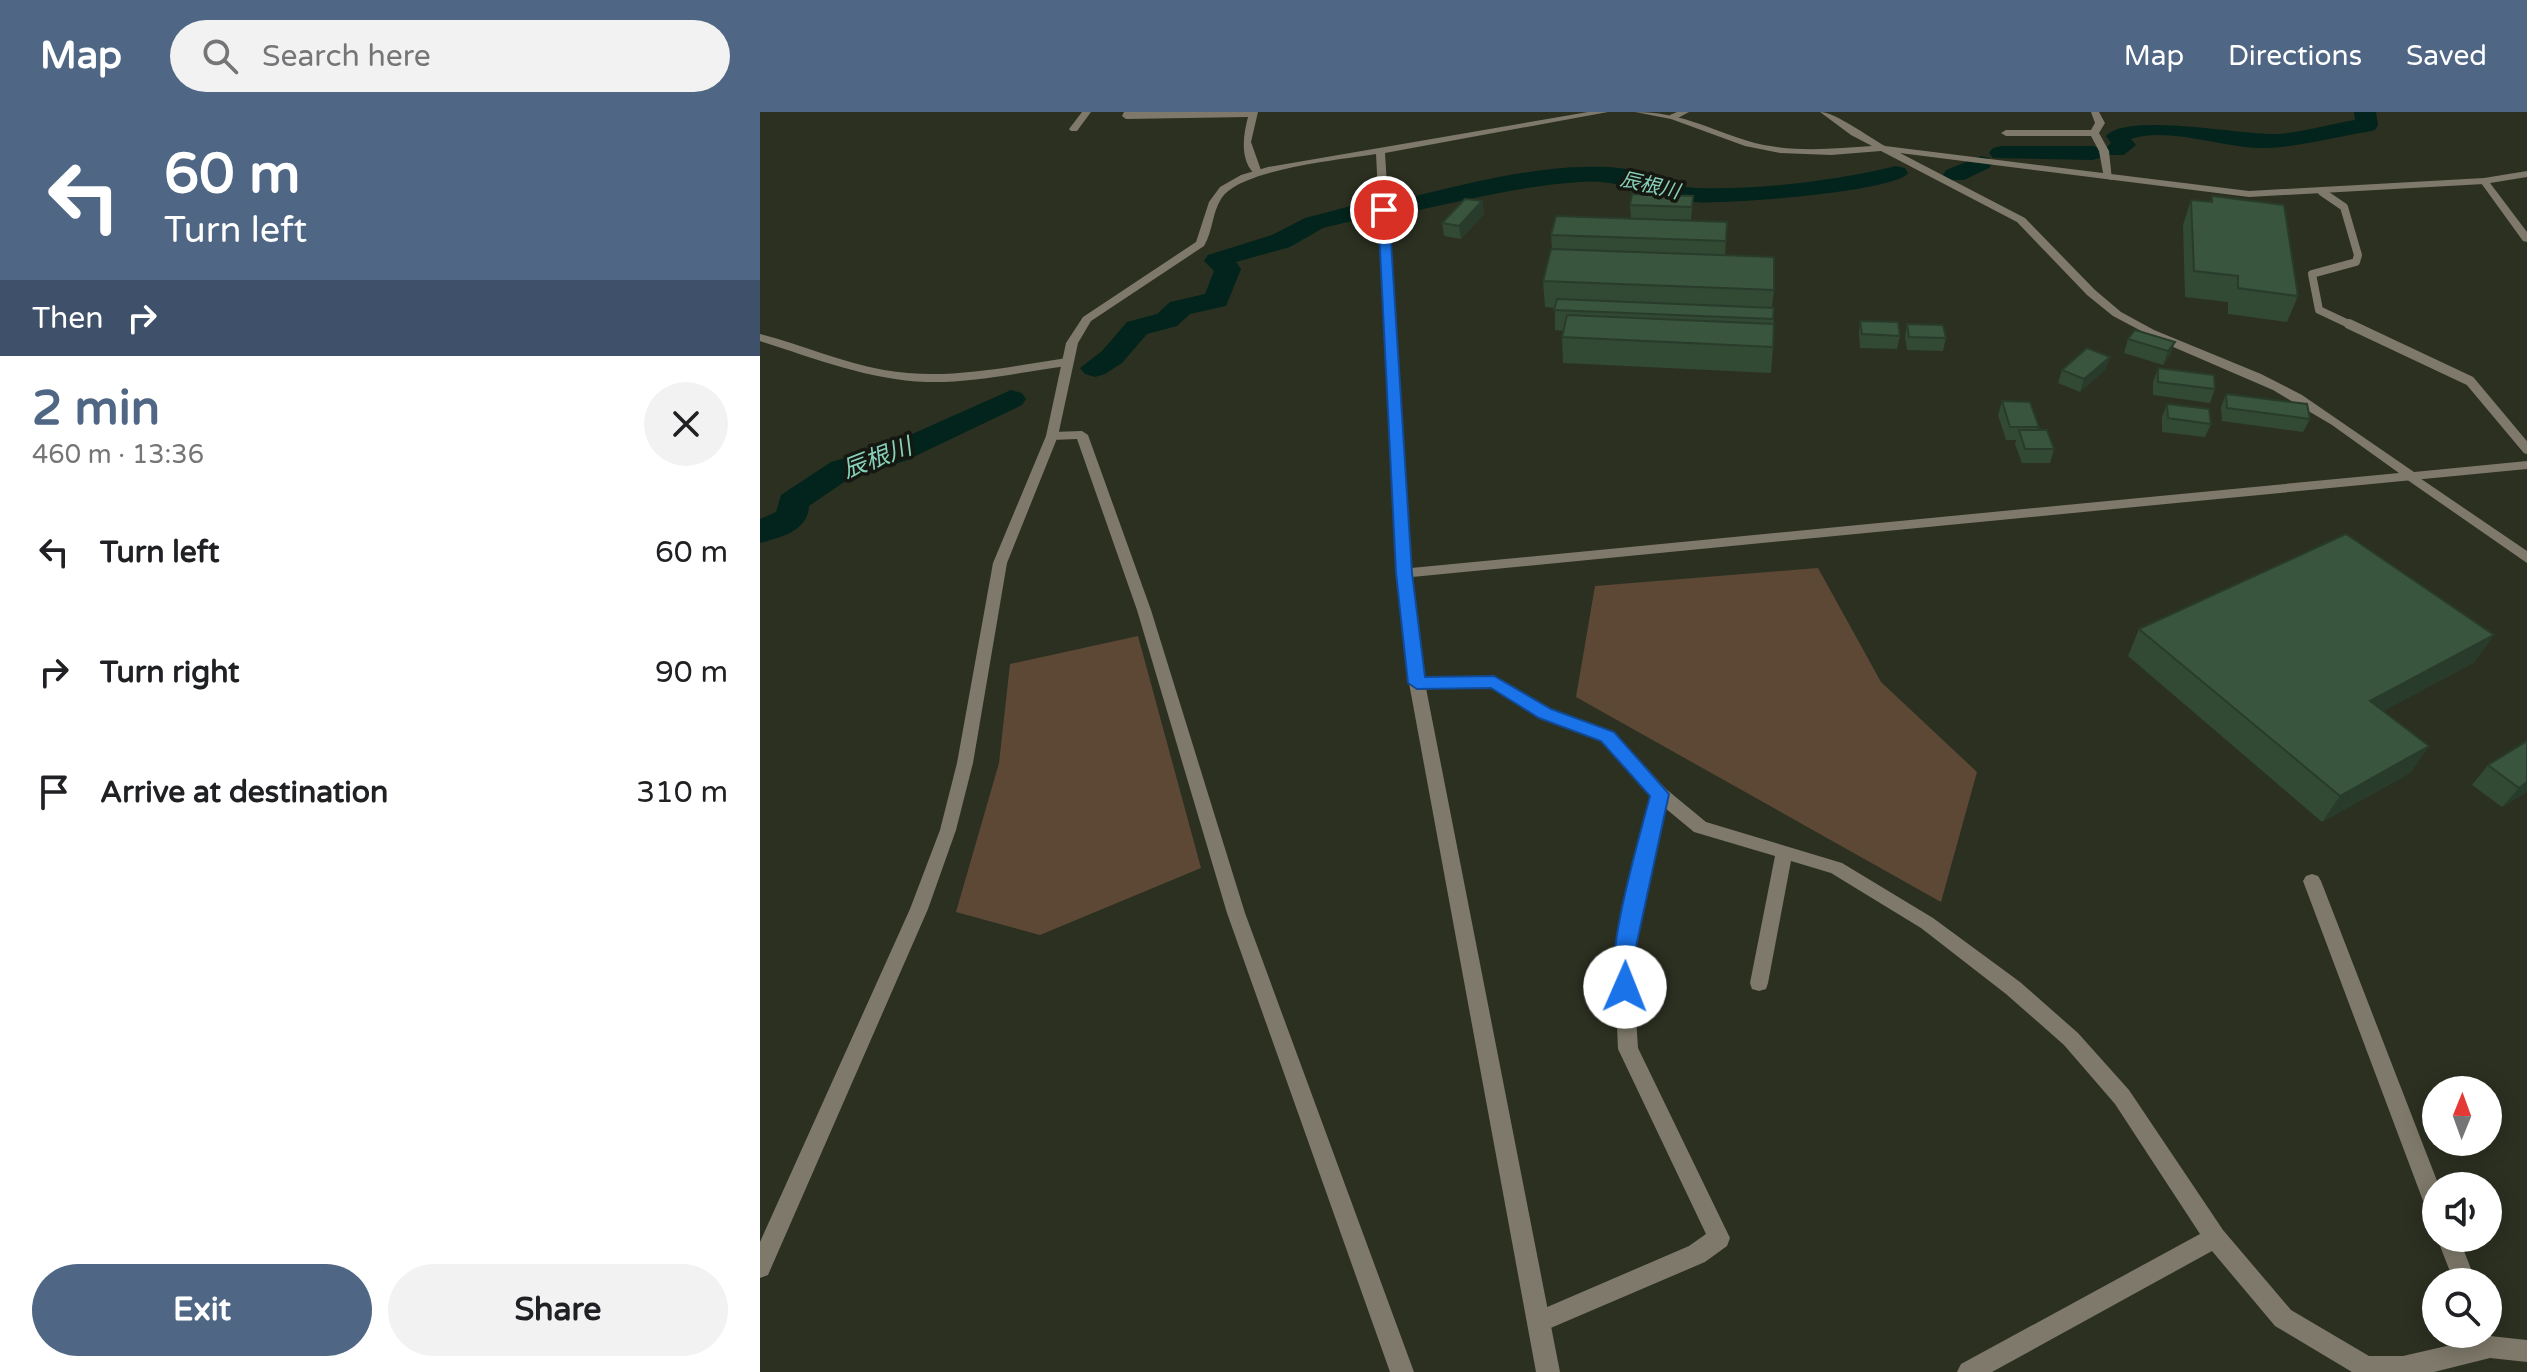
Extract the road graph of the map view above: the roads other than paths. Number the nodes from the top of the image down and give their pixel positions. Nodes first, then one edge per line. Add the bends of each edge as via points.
1 (1087, 112) edge
2 (1129, 112) edge
3 (1600, 112) edge
4 (1639, 112) edge
5 (1685, 112) edge
6 (1824, 112) edge
7 (2095, 112) edge
8 (1253, 113) edge
9 (1673, 117) junction
10 (1074, 129) dead end
11 (2006, 133) dead end
12 (2094, 133) junction
13 (1882, 148) junction
14 (1380, 150) junction
15 (1257, 173) junction
16 (2526, 175) edge
17 (2109, 178) junction
18 (2484, 181) junction
19 (2322, 192) junction
20 (2527, 239) edge
21 (760, 337) edge
22 (1067, 362) junction
23 (1052, 436) junction
24 (2527, 449) edge
25 (2527, 465) edge
26 (2411, 476) junction
27 (2527, 558) edge
28 (1404, 573) junction
29 (1417, 683) junction
30 (1660, 794) junction
31 (1784, 852) junction
32 (2312, 881) dead end
33 (1759, 983) dead end
34 (2423, 1172) edge
35 (2215, 1238) junction
36 (760, 1267) edge
37 (1539, 1322) junction
38 (2502, 1344) edge
39 (2463, 1348) edge
40 (2527, 1351) edge
41 (1402, 1372) edge
42 (1548, 1372) edge
43 (1969, 1372) edge

1 - 10 street
2 - 8 street via 1126,116
3 - 14 street
4 - 9 street
5 - 9 street
6 - 13 street
7 - 12 street via 2100,123
8 - 15 street via 1246,142
9 - 13 street via 1780,150
11 - 12 street
12 - 17 street
13 - 17 street
13 - 26 street via 2021,220 2118,314 2295,396
14 - 15 street
14 - 28 street
15 - 22 street via 1223,190 1200,244 1087,319
16 - 18 street
17 - 19 street via 2249,194
18 - 19 street
18 - 20 street
19 - 24 lane via 2344,207 2358,255 2356,262 2312,274 2319,310 2470,381
21 - 22 street via 898,376 928,378
22 - 23 street
23 - 36 street via 1000,563 965,763 943,843 919,909
23 - 41 street via 1082,435 1144,610 1236,913
25 - 26 street
26 - 27 street
26 - 28 street
28 - 29 street
29 - 30 street via 1494,682 1545,714 1608,736
29 - 37 street
30 - 31 street via 1700,827
30 - 37 street via 1623,956 1628,1049 1719,1238 1697,1254
31 - 33 street
31 - 35 street via 1836,868 1927,923 2071,1039 2122,1097
32 - 34 street
35 - 39 street via 2283,1318 2367,1368 2403,1368
35 - 43 street
37 - 42 street
38 - 40 street

